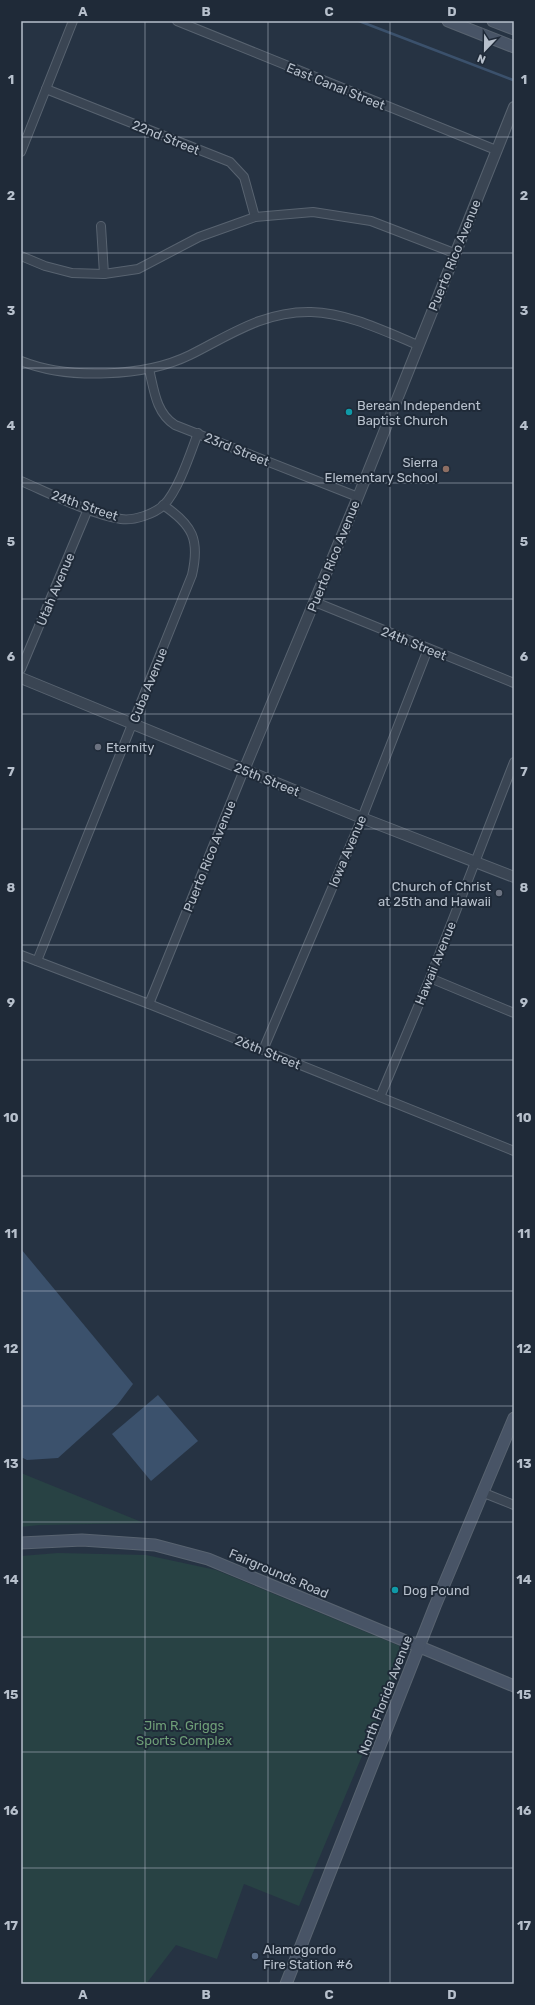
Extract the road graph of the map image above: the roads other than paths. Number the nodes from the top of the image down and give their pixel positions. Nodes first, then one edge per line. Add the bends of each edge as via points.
1 (73, 21) edge
2 (177, 21) edge
3 (448, 21) edge
4 (493, 21) edge
5 (514, 29) edge
6 (514, 47) edge
7 (46, 89) junction
8 (514, 107) edge
9 (496, 150) junction
10 (21, 152) edge
11 (254, 217) junction
12 (101, 226) dead end
13 (454, 253) junction
14 (21, 256) edge
15 (104, 274) junction
16 (418, 344) junction
17 (21, 361) edge
18 (149, 369) junction
19 (198, 433) junction
20 (21, 481) edge
21 (358, 497) junction
22 (163, 505) junction
23 (88, 509) junction
24 (315, 602) junction
25 (428, 649) junction
26 (21, 668) edge
27 (21, 678) edge
28 (514, 683) edge
29 (132, 724) junction
30 (514, 762) edge
31 (244, 770) junction
32 (362, 818) junction
33 (474, 863) junction
34 (514, 877) edge
35 (21, 955) edge
36 (37, 961) junction
37 (430, 978) junction
38 (149, 1004) junction
39 (514, 1013) edge
40 (263, 1050) junction
41 (380, 1097) junction
42 (514, 1151) edge
43 (514, 1418) edge
44 (484, 1493) junction
45 (514, 1505) edge
46 (21, 1544) edge
47 (419, 1647) junction
48 (514, 1686) edge
49 (286, 1984) edge

1 - 7 street
2 - 9 street, East Canal Street
3 - 6 main road
4 - 5 main road
7 - 10 street
7 - 11 street, 22nd Street via 230,162 244,178
8 - 9 street, Puerto Rico Avenue
9 - 13 street, Puerto Rico Avenue
11 - 13 street via 313,212 371,222
11 - 15 street via 199,237 138,269
12 - 15 street
13 - 16 street, Puerto Rico Avenue
14 - 15 street via 72,273
16 - 18 street via 337,315 311,312 286,314 252,322 188,356
16 - 21 street, Puerto Rico Avenue
17 - 18 street via 68,372 101,374
18 - 19 street, 23rd Street via 158,405 169,421
19 - 21 street, 23rd Street
19 - 22 street, 24th Street via 179,479
20 - 23 street, 24th Street
21 - 24 street, Puerto Rico Avenue
22 - 23 street, 24th Street via 146,516 122,519
22 - 29 street, Cuba Avenue via 180,516 191,532 197,554 192,575
23 - 26 street, Utah Avenue
24 - 25 street, 24th Street
24 - 31 street, Puerto Rico Avenue
25 - 28 street, 24th Street
25 - 32 street, Iowa Avenue
27 - 29 street, 25th Street
29 - 31 street, 25th Street
29 - 36 street, Cuba Avenue
30 - 33 street, Hawaii Avenue
31 - 32 street, 25th Street
31 - 38 street, Puerto Rico Avenue
32 - 33 street, 25th Street
32 - 40 street, Iowa Avenue
33 - 34 street, 25th Street
33 - 37 street, Hawaii Avenue
35 - 36 street, 26th Street
36 - 38 street, 26th Street
37 - 39 street
37 - 41 street, Hawaii Avenue
38 - 40 street, 26th Street
40 - 41 street, 26th Street
41 - 42 street, 26th Street
43 - 44 main road, North Florida Avenue
44 - 45 street
44 - 47 main road, North Florida Avenue
46 - 47 main road, Fairgrounds Road via 82,1540 155,1545 208,1559
47 - 48 main road, Fairgrounds Road
47 - 49 main road, North Florida Avenue

